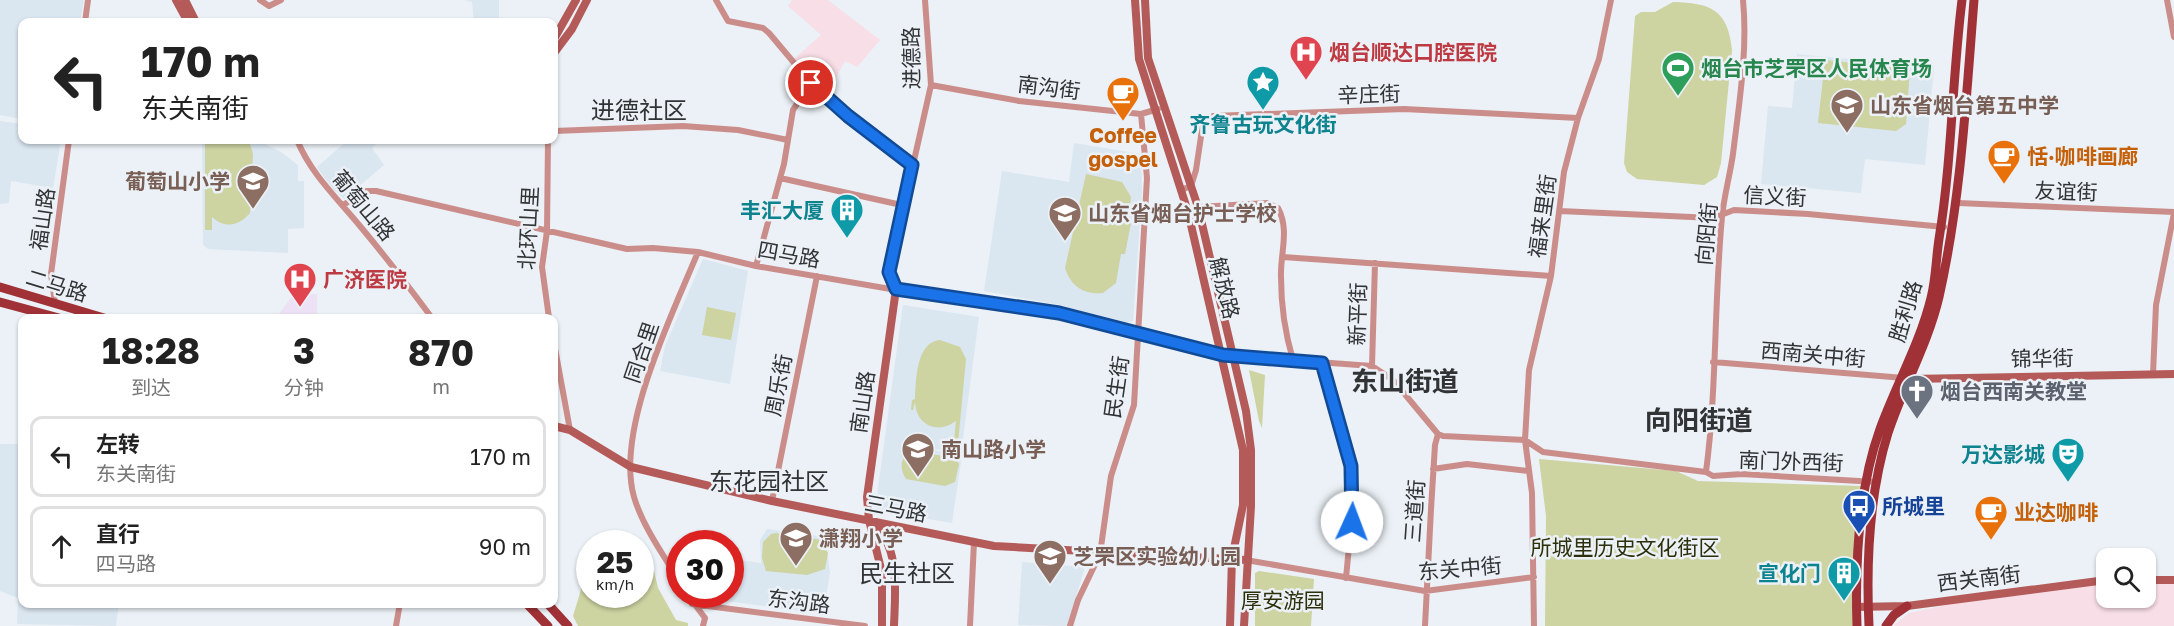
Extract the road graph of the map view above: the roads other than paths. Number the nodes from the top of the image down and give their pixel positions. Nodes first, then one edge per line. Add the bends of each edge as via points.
1 (88, 0) edge
2 (176, 0) edge
3 (185, 0) edge
4 (260, 0) edge
5 (281, 0) edge
6 (576, 0) edge
7 (587, 0) edge
8 (716, 0) edge
9 (925, 0) edge
10 (1136, 0) edge
11 (1145, 0) edge
12 (1611, 0) edge
13 (1743, 0) edge
14 (1962, 0) edge
15 (1974, 0) edge
16 (2167, 0) edge
17 (86, 18) edge
18 (186, 18) edge
19 (194, 18) edge
20 (558, 32) edge
21 (2174, 37) edge
22 (558, 48) edge
23 (811, 83) junction
24 (931, 85) junction
25 (1159, 108) junction
26 (1141, 114) junction
27 (1578, 118) junction
28 (558, 131) edge
29 (788, 140) junction
30 (68, 144) edge
31 (299, 144) edge
32 (548, 144) edge
33 (912, 165) junction
34 (780, 178) junction
35 (1191, 186) junction
36 (1181, 190) junction
37 (1958, 203) junction
38 (343, 205) junction
39 (906, 206) junction
40 (1198, 207) junction
41 (1560, 212) junction
42 (2174, 212) edge
43 (1722, 215) junction
44 (1942, 227) junction
45 (1953, 227) junction
46 (547, 231) junction
47 (698, 252) junction
48 (1283, 257) junction
49 (1375, 263) junction
50 (756, 266) junction
51 (817, 276) junction
52 (1551, 276) junction
53 (0, 287) edge
54 (896, 289) junction
55 (0, 302) edge
56 (55, 303) junction
57 (44, 314) edge
58 (91, 314) edge
59 (429, 314) edge
60 (548, 314) edge
61 (1139, 332) junction
62 (1223, 355) junction
63 (1233, 356) junction
64 (1293, 360) junction
65 (1713, 362) junction
66 (1322, 363) junction
67 (558, 365) edge
68 (1372, 366) junction
69 (2153, 374) junction
70 (2174, 374) edge
71 (1906, 379) junction
72 (558, 427) edge
73 (570, 430) junction
74 (1438, 434) junction
75 (1525, 440) junction
76 (631, 467) junction
77 (1433, 469) junction
78 (1528, 471) junction
79 (1706, 472) junction
80 (1866, 480) junction
81 (1876, 482) junction
82 (772, 501) junction
83 (869, 520) junction
84 (974, 542) junction
85 (1100, 554) junction
86 (1232, 558) junction
87 (666, 559) edge
88 (1246, 560) junction
89 (1534, 577) junction
90 (1346, 578) junction
91 (2156, 580) edge
92 (2174, 580) edge
93 (2096, 581) edge
94 (1425, 591) junction
95 (1907, 606) junction
96 (1856, 607) junction
97 (1868, 607) junction
98 (399, 608) edge
99 (531, 608) edge
100 (552, 608) edge
101 (696, 608) edge
102 (724, 608) edge
103 (396, 626) edge
104 (548, 626) edge
105 (568, 626) edge
106 (703, 626) edge
107 (865, 626) edge
108 (882, 626) edge
109 (894, 626) edge
110 (970, 626) edge
111 (1070, 626) edge
112 (1230, 626) edge
113 (1244, 626) edge
114 (1425, 626) edge
115 (1534, 626) edge
116 (1857, 626) edge
117 (1869, 626) edge
118 (1886, 626) edge

1 - 17 street
2 - 18 street
3 - 19 street
4 - 5 street via 269,6
6 - 20 street
7 - 22 street
8 - 23 street via 728,21 763,28 769,33
9 - 24 street, 进德路
10 - 25 street, 解放路 via 1139,59
11 - 25 street, 解放路 via 1148,58
12 - 27 street, 福来里街 via 1599,59
13 - 43 street, 向阳街 via 1744,50
14 - 44 main road, 胜利路
15 - 37 main road, 胜利路
16 - 21 street
23 - 29 street via 793,110
23 - 33 street
24 - 26 street, 南沟街 via 1019,101
24 - 33 street, 进德路
25 - 26 street, 南沟街
25 - 35 street, 解放路
25 - 36 street, 解放路
26 - 61 street, 民生街 via 1148,178
27 - 35 street, 辛庄街 via 1404,109 1213,116 1203,123
27 - 41 street, 福来里街 via 1564,172
28 - 29 street via 683,126 738,130
29 - 34 street
30 - 56 street, 福山路 via 51,274
31 - 38 street, 葡萄山路 via 330,194
32 - 46 street, 北环山里
33 - 39 street, 进德路
34 - 39 street
34 - 50 street
35 - 36 street
35 - 40 street, 解放路
36 - 62 street, 解放路
37 - 42 street, 友谊街
37 - 45 main road, 胜利路
38 - 46 street, 四马路 via 366,191 376,190
38 - 59 street, 葡萄山路
39 - 54 street, 进德路 via 889,272
40 - 48 street via 1273,205 1284,224
40 - 63 street, 解放路
41 - 43 street, 信义街
41 - 52 street, 福来里街
42 - 69 street via 2156,304
43 - 44 street, 信义街 via 1734,210 1808,214
43 - 65 street, 向阳街
44 - 45 street, 信义街
44 - 71 main road, 胜利路 via 1931,298
45 - 71 main road, 胜利路 via 1938,300
46 - 47 street, 四马路 via 627,249
46 - 60 street, 北环山里 via 542,285
47 - 50 street, 四马路
47 - 76 street, 同合里 via 654,360 633,433
48 - 49 street
48 - 64 street via 1285,333
49 - 52 street
49 - 68 street, 新平街
50 - 51 street, 四马路
51 - 54 street, 四马路
51 - 82 street, 周乐街
52 - 75 street, 福来里街 via 1529,370
53 - 56 main road, 二马路
54 - 61 street, 四马路 via 1059,313
54 - 83 street, 南山路 via 867,497
55 - 57 main road, 二马路
56 - 58 main road, 二马路
61 - 62 street, 四马路
61 - 85 street, 民生街 via 1134,405 1111,476
62 - 63 street, 四马路
62 - 86 street, 解放路 via 1243,450 1244,505
63 - 64 street, 四马路
63 - 88 street, 解放路 via 1251,450
64 - 66 street, 四马路
65 - 71 street, 西南关中街
65 - 79 street, 向阳街 via 1713,411
66 - 68 street, 四马路
66 - 90 street via 1351,466 1353,505
67 - 73 street
68 - 74 street via 1392,380
69 - 70 street, 锦华街
69 - 71 street, 锦华街
71 - 80 main road, 胜利路 via 1880,430
71 - 81 main road, 胜利路
72 - 73 street, 三马路
73 - 76 street, 三马路
74 - 75 street
74 - 77 street, 三道街
75 - 78 street, 福来里街
75 - 79 street, 南门外西街 via 1543,452
76 - 82 street, 三马路
76 - 87 street, 同合里 via 636,501
77 - 78 street via 1467,464
77 - 94 street, 三道街
78 - 89 street, 福来里街
79 - 80 street, 南门外西街 via 1713,476
80 - 81 street, 南门外西街
80 - 96 main road, 胜利路
81 - 97 main road, 胜利路
82 - 83 street, 三马路
83 - 84 street, 三马路
83 - 108 street, 南山路 via 882,573
83 - 109 street via 888,540
84 - 85 street, 三马路
84 - 110 street
85 - 86 street, 三马路
85 - 111 street, 民生街
86 - 88 street, 三马路
86 - 112 street, 解放路
88 - 90 street, 东关中街
88 - 113 street, 解放路
89 - 94 street, 东关中街
89 - 115 street, 福来里街
90 - 94 street, 东关中街
91 - 92 street
93 - 95 street, 西关南街
94 - 114 street, 三道街
95 - 97 street, 西关南街
95 - 118 main road
96 - 97 street, 西关南街
96 - 116 main road, 胜利路
97 - 117 main road, 胜利路
98 - 103 street
99 - 104 main road
100 - 105 main road
101 - 106 street via 705,618
102 - 107 street, 东沟路

